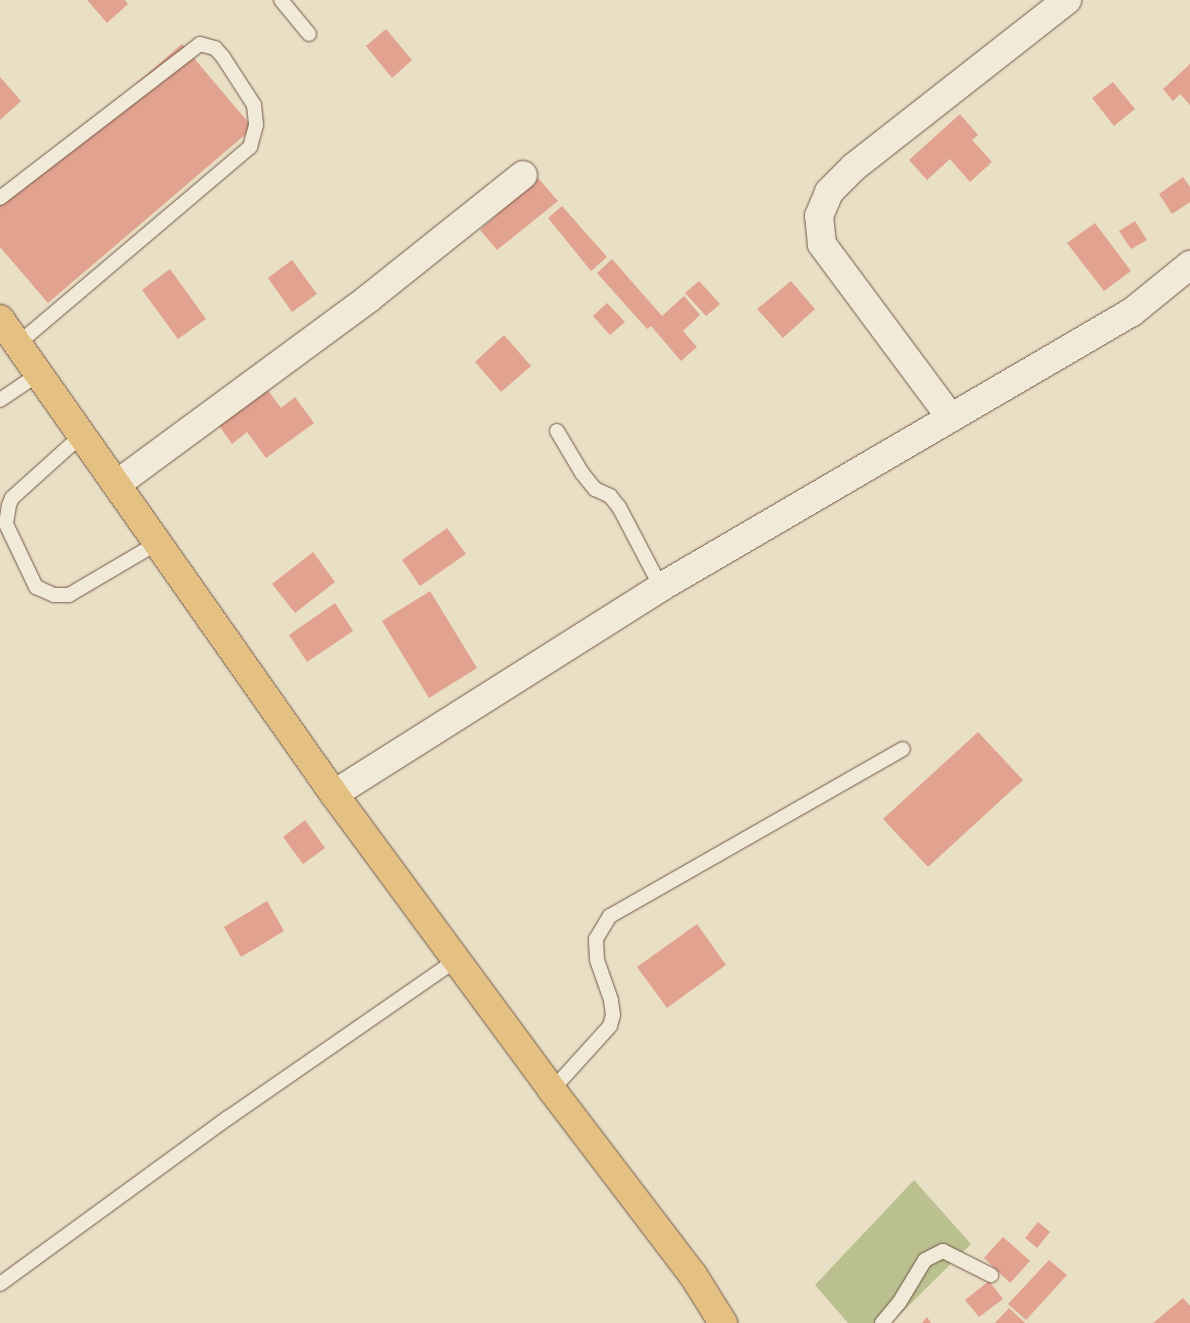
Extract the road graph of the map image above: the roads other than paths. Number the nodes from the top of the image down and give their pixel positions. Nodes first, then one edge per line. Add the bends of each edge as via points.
1 (280, 0) edge
2 (1067, 0) edge
3 (309, 34) dead end
4 (523, 175) dead end
5 (0, 198) edge
6 (1190, 265) edge
7 (0, 319) edge
8 (18, 344) junction
9 (40, 373) junction
10 (0, 400) edge
11 (951, 418) junction
12 (557, 431) dead end
13 (83, 434) junction
14 (117, 484) junction
15 (159, 542) junction
16 (661, 587) junction
17 (903, 749) dead end
18 (334, 794) junction
19 (458, 959) junction
20 (552, 1090) junction
21 (991, 1275) dead end
22 (0, 1284) edge
23 (723, 1323) edge
24 (882, 1323) edge

1 - 3 lane
2 - 11 street via 854,167 829,192 819,216 822,244
4 - 14 street via 369,298
5 - 8 lane via 200,44 215,48 223,57 254,105 256,125 250,147
6 - 11 street via 1132,312
7 - 8 main road
8 - 9 main road
9 - 10 lane
9 - 13 main road
11 - 16 street
12 - 16 lane via 582,474 595,489 610,496 619,507
13 - 14 main road
13 - 15 lane via 12,498 9,505 6,524 36,587 54,595 69,595
14 - 15 main road
15 - 18 main road
16 - 18 street
17 - 20 lane via 610,916 596,939 597,960 611,1000 613,1015 610,1026
18 - 19 main road
19 - 20 main road
19 - 22 lane via 228,1118
20 - 23 main road via 693,1275
21 - 24 lane via 942,1250 925,1260 899,1303

